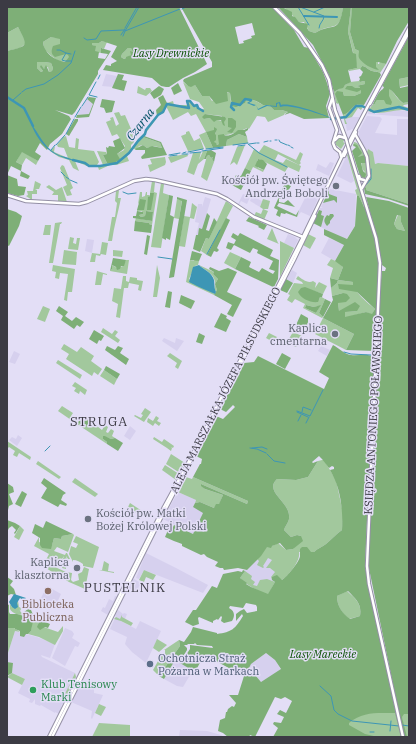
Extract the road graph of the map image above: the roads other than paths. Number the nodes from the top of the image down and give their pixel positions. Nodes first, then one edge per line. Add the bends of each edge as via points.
1 (274, 7) edge
2 (409, 28) edge
3 (409, 32) edge
4 (333, 97) junction
5 (334, 104) junction
6 (329, 105) junction
7 (368, 107) junction
8 (366, 110) junction
9 (356, 132) junction
10 (346, 139) junction
11 (360, 143) junction
12 (347, 147) junction
13 (340, 160) junction
14 (357, 173) junction
15 (365, 181) junction
16 (360, 182) junction
17 (363, 192) junction
18 (7, 195) edge
19 (304, 238) junction
20 (50, 737) edge
21 (403, 737) edge

1 - 4 main road, KSIĘDZA ANTONIEGO POŁAWSKIEGO via 300,33 317,58 328,78
2 - 7 main road
3 - 7 main road
4 - 5 main road, KSIĘDZA ANTONIEGO POŁAWSKIEGO
4 - 6 main road
5 - 6 main road
5 - 10 main road, KSIĘDZA ANTONIEGO POŁAWSKIEGO
6 - 13 main road via 337,131 333,143 334,148 341,154
7 - 8 main road, ALEJA MARSZAŁKA JÓZEFA PIŁSUDSKIEGO
8 - 9 main road, ALEJA MARSZAŁKA JÓZEFA PIŁSUDSKIEGO
8 - 12 main road, ALEJA MARSZAŁKA JÓZEFA PIŁSUDSKIEGO
9 - 11 main road via 355,136
9 - 12 main road, ALEJA MARSZAŁKA JÓZEFA PIŁSUDSKIEGO
10 - 12 main road via 339,136 335,138 334,143 340,150
10 - 14 main road, KSIĘDZA ANTONIEGO POŁAWSKIEGO, bridge
11 - 12 main road via 353,142
11 - 15 main road via 366,154 368,177
12 - 13 main road, ALEJA MARSZAŁKA JÓZEFA PIŁSUDSKIEGO
12 - 19 main road, ALEJA MARSZAŁKA JÓZEFA PIŁSUDSKIEGO
13 - 19 main road, ALEJA MARSZAŁKA JÓZEFA PIŁSUDSKIEGO
14 - 15 main road via 360,179
14 - 16 main road, KSIĘDZA ANTONIEGO POŁAWSKIEGO
15 - 16 main road
15 - 17 main road
16 - 17 main road, KSIĘDZA ANTONIEGO POŁAWSKIEGO
17 - 21 main road, KSIĘDZA ANTONIEGO POŁAWSKIEGO via 377,244 380,270 367,566
18 - 19 main road via 24,200 82,204 134,181 152,179 217,194 254,217
19 - 20 main road, ALEJA MARSZAŁKA JÓZEFA PIŁSUDSKIEGO via 164,507

